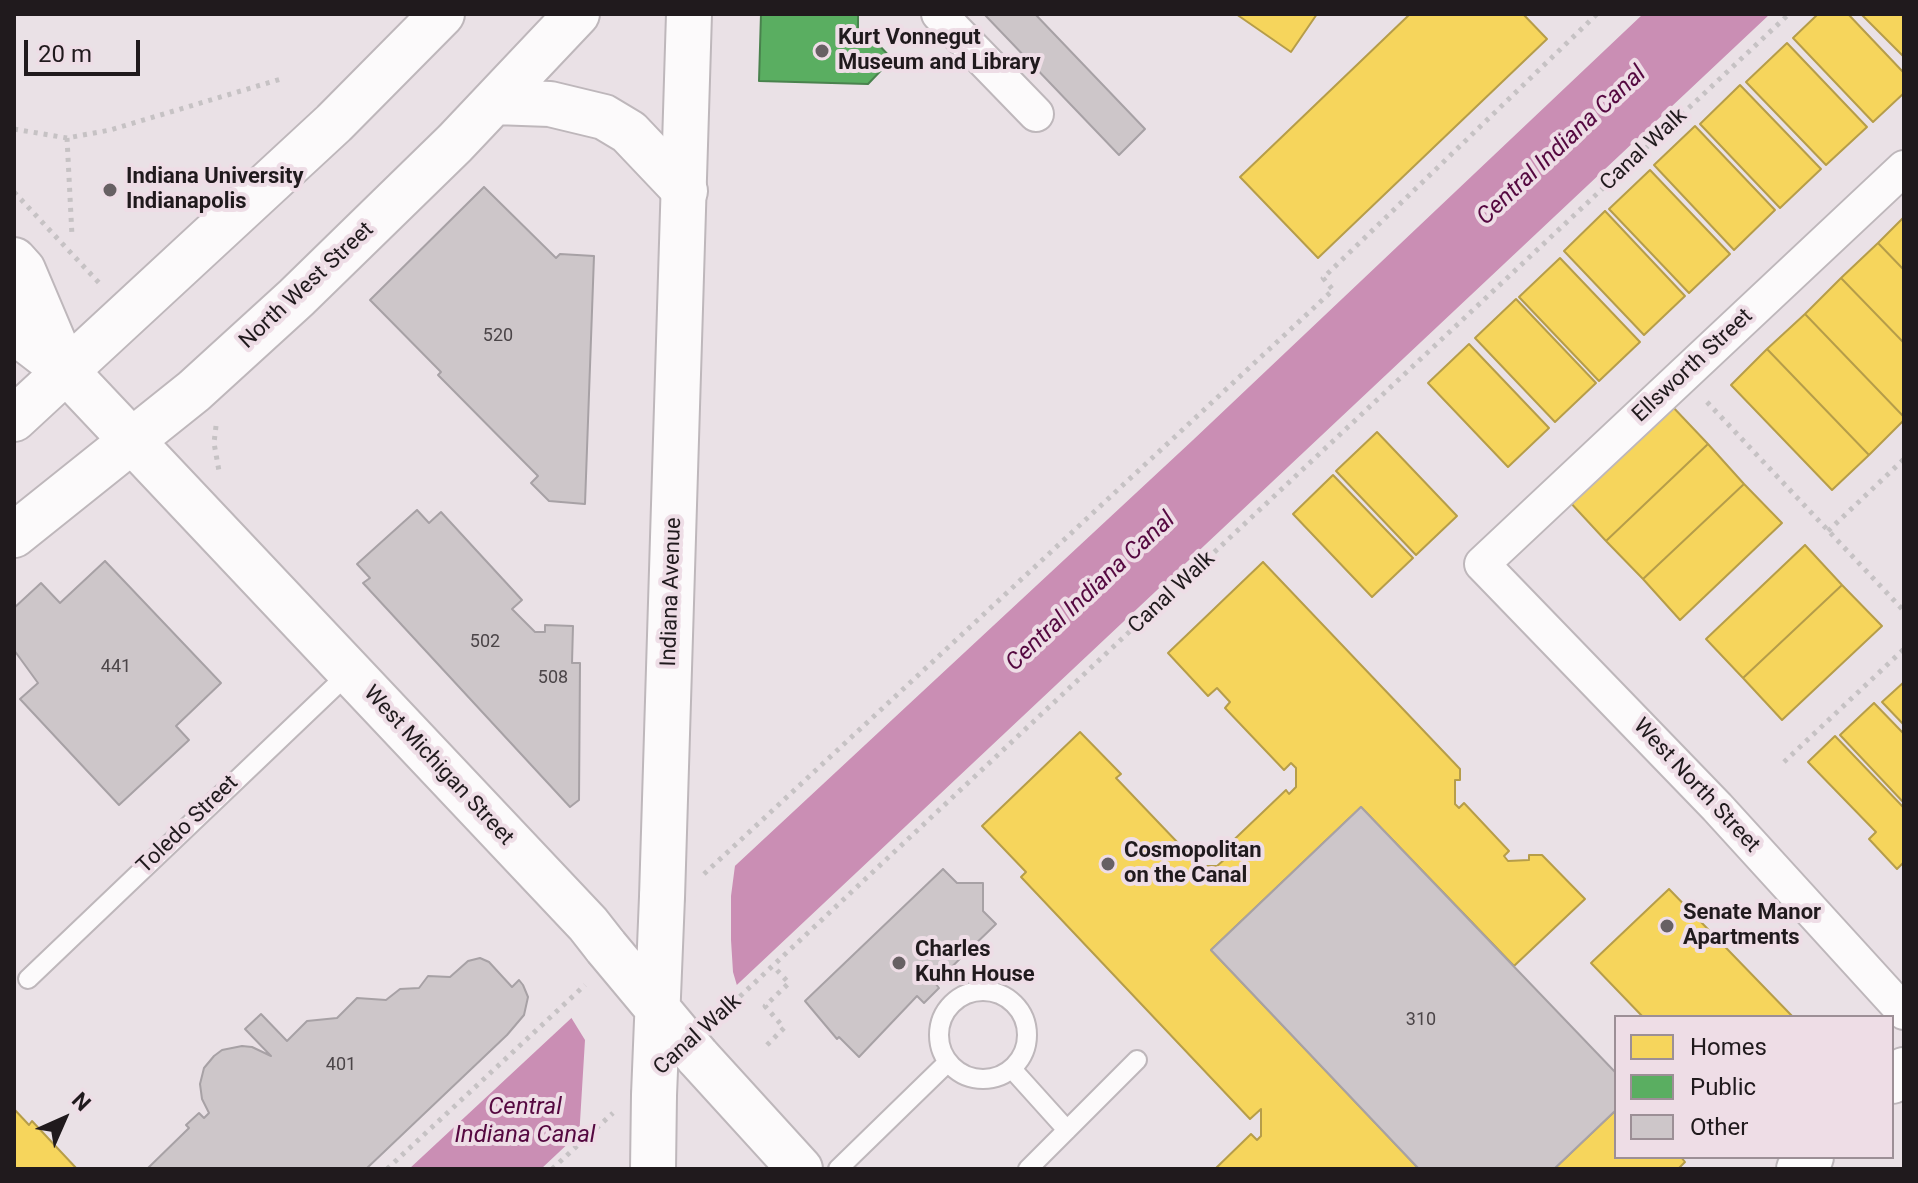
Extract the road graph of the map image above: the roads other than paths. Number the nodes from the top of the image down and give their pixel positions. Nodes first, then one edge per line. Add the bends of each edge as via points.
1 (442, 14) edge
2 (577, 14) edge
3 (689, 14) edge
4 (939, 14) edge
5 (495, 102) junction
6 (1036, 114) dead end
7 (1904, 168) edge
8 (685, 191) junction
9 (14, 260) edge
10 (14, 331) edge
11 (66, 371) junction
12 (14, 419) edge
13 (132, 442) junction
14 (14, 535) edge
15 (1482, 564) joint
16 (350, 672) junction
17 (28, 979) dead end
18 (657, 1008) junction
19 (1904, 1012) edge
20 (1137, 1060) dead end
21 (948, 1062) junction
22 (1012, 1069) junction
23 (1067, 1130) junction
24 (653, 1169) edge
25 (800, 1169) edge
26 (838, 1169) edge
27 (1028, 1169) edge

1 - 11 main road via 334,123
2 - 5 main road, North West Street
3 - 8 main road, Indiana Avenue
4 - 6 street
5 - 8 main road via 550,104 604,117 629,132
5 - 13 main road, North West Street via 296,298
7 - 15 street, Ellsworth Street
8 - 18 main road, Indiana Avenue, bridge
9 - 11 main road, West Michigan Street
10 - 11 main road, West Michigan Street
11 - 12 main road
11 - 13 main road, West Michigan Street
13 - 14 main road, North West Street
13 - 16 main road, West Michigan Street
15 - 19 street, West North Street via 1717,807
16 - 17 lane, Toledo Street
16 - 18 main road, West Michigan Street, bridge via 588,924 596,966
18 - 24 main road, Indiana Avenue, bridge via 638,1100
18 - 25 main road, West Michigan Street, bridge via 706,1038
20 - 23 lane
21 - 22 lane via 973,1079 988,1080
21 - 22 lane via 941,1050 940,1022 956,1000 981,990 1009,999 1026,1024 1024,1054
21 - 26 lane
22 - 23 lane
23 - 27 lane

